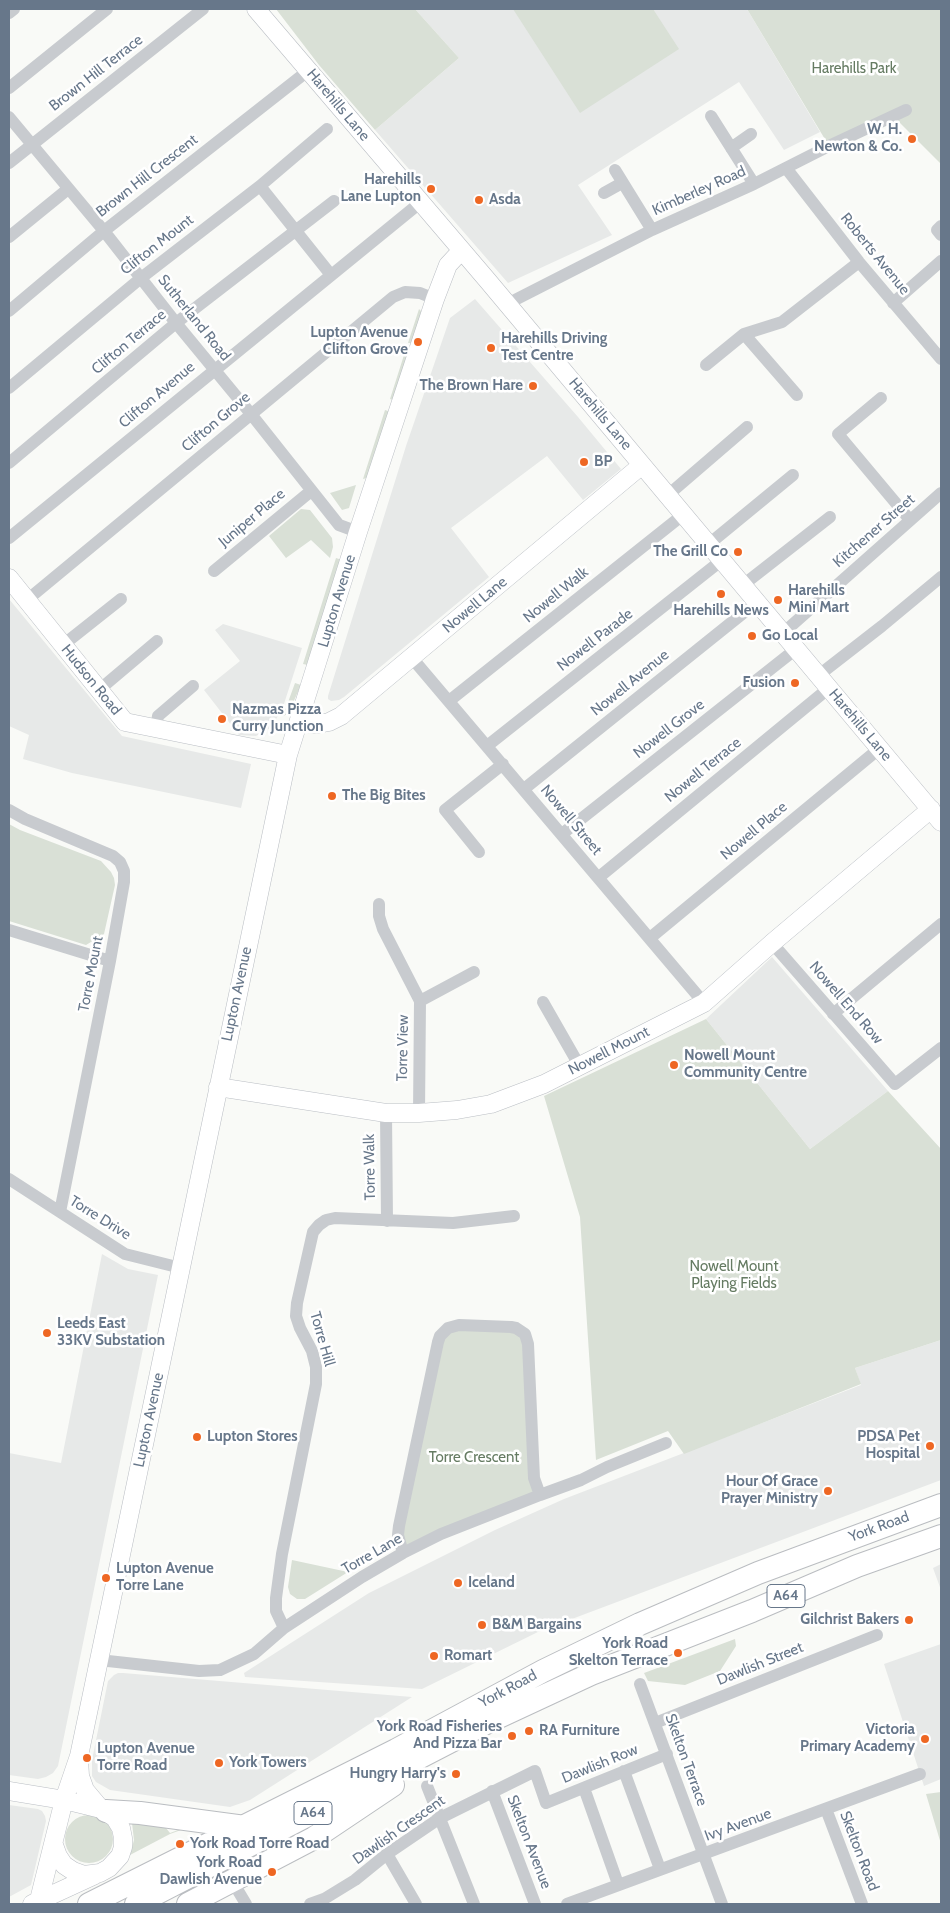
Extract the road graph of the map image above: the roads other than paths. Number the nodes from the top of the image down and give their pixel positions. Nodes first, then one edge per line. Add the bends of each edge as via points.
1 (14, 9) edge
2 (107, 9) edge
3 (203, 9) edge
4 (256, 9) edge
5 (9, 13) edge
6 (309, 70) junction
7 (9, 88) edge
8 (906, 110) dead end
9 (9, 116) edge
10 (711, 116) dead end
11 (327, 129) dead end
12 (751, 134) dead end
13 (32, 144) junction
14 (732, 148) junction
15 (9, 162) edge
16 (786, 168) junction
17 (615, 170) dead end
18 (622, 183) junction
19 (754, 184) junction
20 (260, 186) junction
21 (68, 188) junction
22 (604, 193) dead end
23 (334, 201) dead end
24 (420, 202) junction
25 (941, 226) edge
26 (296, 230) junction
27 (652, 230) junction
28 (104, 231) junction
29 (941, 235) edge
30 (9, 237) edge
31 (462, 251) junction
32 (941, 261) edge
33 (859, 262) junction
34 (331, 275) junction
35 (141, 278) junction
36 (435, 299) junction
37 (893, 302) junction
38 (507, 304) junction
39 (9, 311) edge
40 (176, 324) junction
41 (744, 334) junction
42 (941, 359) edge
43 (706, 365) dead end
44 (214, 369) junction
45 (9, 388) edge
46 (797, 395) dead end
47 (881, 398) dead end
48 (251, 414) junction
49 (748, 427) dead end
50 (9, 463) edge
51 (642, 465) junction
52 (793, 475) dead end
53 (311, 491) junction
54 (941, 493) edge
55 (668, 495) junction
56 (684, 514) junction
57 (830, 516) dead end
58 (910, 520) junction
59 (358, 532) junction
60 (9, 538) edge
61 (709, 544) junction
62 (722, 560) junction
63 (214, 571) dead end
64 (941, 577) edge
65 (9, 578) edge
66 (743, 585) junction
67 (121, 599) dead end
68 (27, 600) junction
69 (757, 602) junction
70 (783, 632) junction
71 (157, 641) dead end
72 (63, 645) junction
73 (796, 649) junction
74 (412, 658) junction
75 (824, 682) junction
76 (193, 686) dead end
77 (99, 690) junction
78 (450, 701) junction
79 (298, 723) junction
80 (156, 728) junction
81 (487, 746) junction
82 (880, 748) junction
83 (288, 755) junction
84 (503, 764) junction
85 (524, 790) junction
86 (9, 810) edge
87 (936, 815) edge
88 (562, 834) junction
89 (479, 852) dead end
90 (598, 878) junction
91 (379, 904) dead end
92 (941, 924) edge
93 (9, 930) edge
94 (650, 938) junction
95 (772, 943) junction
96 (110, 961) junction
97 (474, 972) dead end
98 (420, 1001) junction
99 (542, 1002) dead end
100 (704, 1002) junction
101 (833, 1014) junction
102 (941, 1048) edge
103 (579, 1065) junction
104 (218, 1087) junction
105 (386, 1113) junction
106 (419, 1113) junction
107 (9, 1179) edge
108 (60, 1212) junction
109 (514, 1216) dead end
110 (387, 1221) junction
111 (181, 1268) junction
112 (666, 1443) dead end
113 (540, 1495) junction
114 (941, 1505) edge
115 (941, 1536) edge
116 (403, 1553) junction
117 (284, 1628) junction
118 (877, 1634) dead end
119 (100, 1660) junction
120 (640, 1684) dead end
121 (490, 1722) junction
122 (655, 1723) junction
123 (667, 1754) junction
124 (79, 1756) junction
125 (624, 1771) junction
126 (920, 1774) dead end
127 (427, 1786) dead end
128 (584, 1788) junction
129 (9, 1791) edge
130 (492, 1791) junction
131 (64, 1800) junction
132 (546, 1803) joint
133 (100, 1809) junction
134 (826, 1809) junction
135 (440, 1818) junction
136 (245, 1827) junction
137 (55, 1837) junction
138 (386, 1854) junction
139 (703, 1855) junction
140 (660, 1869) junction
141 (100, 1873) junction
142 (227, 1884) junction
143 (618, 1884) junction
144 (326, 1901) edge
145 (35, 1902) edge
146 (244, 1902) edge
147 (89, 1904) edge
148 (136, 1904) edge
149 (188, 1904) edge
150 (310, 1904) edge
151 (416, 1904) edge
152 (474, 1904) edge
153 (535, 1904) edge
154 (566, 1904) edge
155 (722, 1904) edge
156 (862, 1904) edge

1 - 5 street
2 - 7 street
3 - 13 street, Brown Hill Terrace
4 - 6 street, Harehills Lane
6 - 24 street, Harehills Lane
6 - 28 street, Brown Hill Crescent
8 - 16 street, Kimberley Road
9 - 13 street, Sutherland Road
10 - 14 street
11 - 20 street, Clifton Mount
12 - 14 street
13 - 15 street, Brown Hill Terrace
13 - 21 street, Sutherland Road
14 - 19 street
16 - 19 street, Kimberley Road
16 - 33 street, Roberts Avenue
17 - 18 street
18 - 22 street
18 - 27 street
19 - 27 street, Kimberley Road
20 - 26 street
20 - 35 street, Clifton Mount
21 - 28 street, Sutherland Road
21 - 30 street
23 - 26 street, Clifton Terrace
24 - 31 street, Harehills Lane
24 - 34 street, Clifton Avenue
25 - 29 street via 936,230
26 - 34 street
26 - 40 street, Clifton Terrace
27 - 38 street, Kimberley Road
28 - 35 street, Sutherland Road
28 - 39 street, Brown Hill Crescent
31 - 36 street, Lupton Avenue via 448,265
31 - 38 street, Harehills Lane
32 - 37 street
33 - 37 street, Roberts Avenue
33 - 41 street via 782,322
34 - 44 street, Clifton Avenue
35 - 40 street, Sutherland Road
35 - 45 street, Clifton Mount
36 - 48 street, Clifton Grove via 413,292 393,297
36 - 59 street, Lupton Avenue
37 - 42 street, Roberts Avenue
38 - 51 street, Harehills Lane
40 - 44 street, Sutherland Road
40 - 50 street, Clifton Terrace
41 - 43 street
41 - 46 street
44 - 48 street, Sutherland Road
44 - 60 street, Clifton Avenue
47 - 58 street via 838,434
48 - 53 street, Sutherland Road
48 - 68 street, Clifton Grove
49 - 55 street
51 - 55 street, Harehills Lane
51 - 74 street, Nowell Lane
52 - 61 street
53 - 59 street, Sutherland Road via 339,525
53 - 63 street, Juniper Place
54 - 58 street, Kitchener Street
55 - 56 street, Harehills Lane
56 - 61 street, Harehills Lane
56 - 78 street, Nowell Walk
57 - 66 street
58 - 70 street, Kitchener Street
59 - 79 street, Lupton Avenue
61 - 62 street, Harehills Lane
62 - 66 street, Harehills Lane
62 - 81 street, Nowell Parade
64 - 75 street, Nowell Terrace via 882,626
65 - 68 street, Hudson Road
66 - 69 street, Harehills Lane
67 - 72 street
68 - 72 street, Hudson Road
69 - 70 street, Harehills Lane
69 - 85 street, Nowell Avenue
70 - 73 street, Harehills Lane
71 - 77 street
72 - 77 street, Hudson Road
73 - 75 street, Harehills Lane
73 - 88 street, Nowell Grove
74 - 78 street, Nowell Street
74 - 79 street, Nowell Lane via 341,716 318,724
75 - 82 street, Harehills Lane
75 - 90 street, Nowell Terrace
76 - 80 street via 158,716
77 - 80 street, Hudson Road via 125,722
78 - 81 street, Nowell Street
79 - 83 street, Lupton Avenue
80 - 83 street, Hudson Road
81 - 84 street, Nowell Street
82 - 87 street, Harehills Lane
82 - 94 street, Nowell Place
83 - 104 street, Lupton Avenue
84 - 85 street, Nowell Street
84 - 89 street via 445,810
85 - 88 street, Nowell Street
86 - 96 street, Torre Mount via 101,850 120,862 124,882
87 - 95 street, Nowell Mount
88 - 90 street, Nowell Street
90 - 94 street, Nowell Street
91 - 98 street, Torre View via 383,929
92 - 101 street
93 - 96 street
94 - 100 street, Nowell Street
95 - 100 street, Nowell Mount
95 - 101 street, Nowell End Row
96 - 108 street, Torre Mount
97 - 98 street
98 - 106 street, Torre View
99 - 103 street
100 - 103 street, Nowell Mount
101 - 102 street, Nowell End Row via 895,1084
103 - 106 street, Nowell Mount via 544,1084 491,1104
104 - 105 street, Nowell Mount
104 - 111 street, Lupton Avenue
105 - 106 street, Nowell Mount
105 - 110 street, Torre Walk
107 - 108 street, Torre Drive
108 - 111 street, Torre Drive via 125,1254
109 - 110 street, Torre Hill via 453,1223
110 - 117 street, Torre Hill via 326,1220 313,1232 310,1240 296,1316 312,1351 316,1384 276,1598 276,1610
111 - 119 street, Lupton Avenue
112 - 113 street, Torre Lane
113 - 116 street, Torre Lane via 441,1534
113 - 116 street via 534,1478 528,1344 524,1334 511,1327 448,1328 438,1342 399,1526
114 - 136 highway, York Road / A64 via 758,1573 640,1624 543,1671
115 - 121 highway, York Road / A64 via 857,1566 591,1674
116 - 117 street, Torre Lane
117 - 119 street, Torre Lane via 254,1654 220,1670 199,1671
118 - 122 street, Dawlish Street
119 - 124 street, Lupton Avenue
120 - 122 street, Skelton Terrace
121 - 142 highway via 314,1838
121 - 148 highway, York Road / A64
122 - 123 street, Skelton Terrace
123 - 125 street, Dawlish Row
123 - 139 street, Skelton Terrace
124 - 131 street, Lupton Avenue
124 - 133 street, Lupton Avenue via 85,1790
125 - 128 street, Dawlish Row
125 - 140 street
126 - 134 street, Ivy Avenue
127 - 135 street
128 - 132 street, Dawlish Row
128 - 143 street
129 - 131 street
130 - 132 street, Dawlish Crescent via 534,1771
130 - 135 street, Dawlish Crescent
130 - 153 street, Skelton Avenue
131 - 133 street
131 - 137 street, Lupton Avenue
133 - 136 highway
133 - 137 street via 78,1808 71,1811
133 - 141 street, Lupton Avenue via 115,1818 123,1838 123,1847 115,1863
134 - 139 street, Ivy Avenue
134 - 156 street, Skelton Road
135 - 138 street, Dawlish Crescent
135 - 152 street
136 - 147 highway, York Road / A64
137 - 141 street via 58,1856 64,1865 84,1875
137 - 145 street, Lupton Avenue
138 - 144 street, Dawlish Crescent
138 - 151 street
139 - 140 street, Ivy Avenue
139 - 155 street, Skelton Terrace
140 - 143 street, Ivy Avenue
141 - 145 street
142 - 146 street via 237,1889
142 - 149 highway
143 - 154 street, Ivy Avenue
144 - 150 street, Dawlish Crescent

